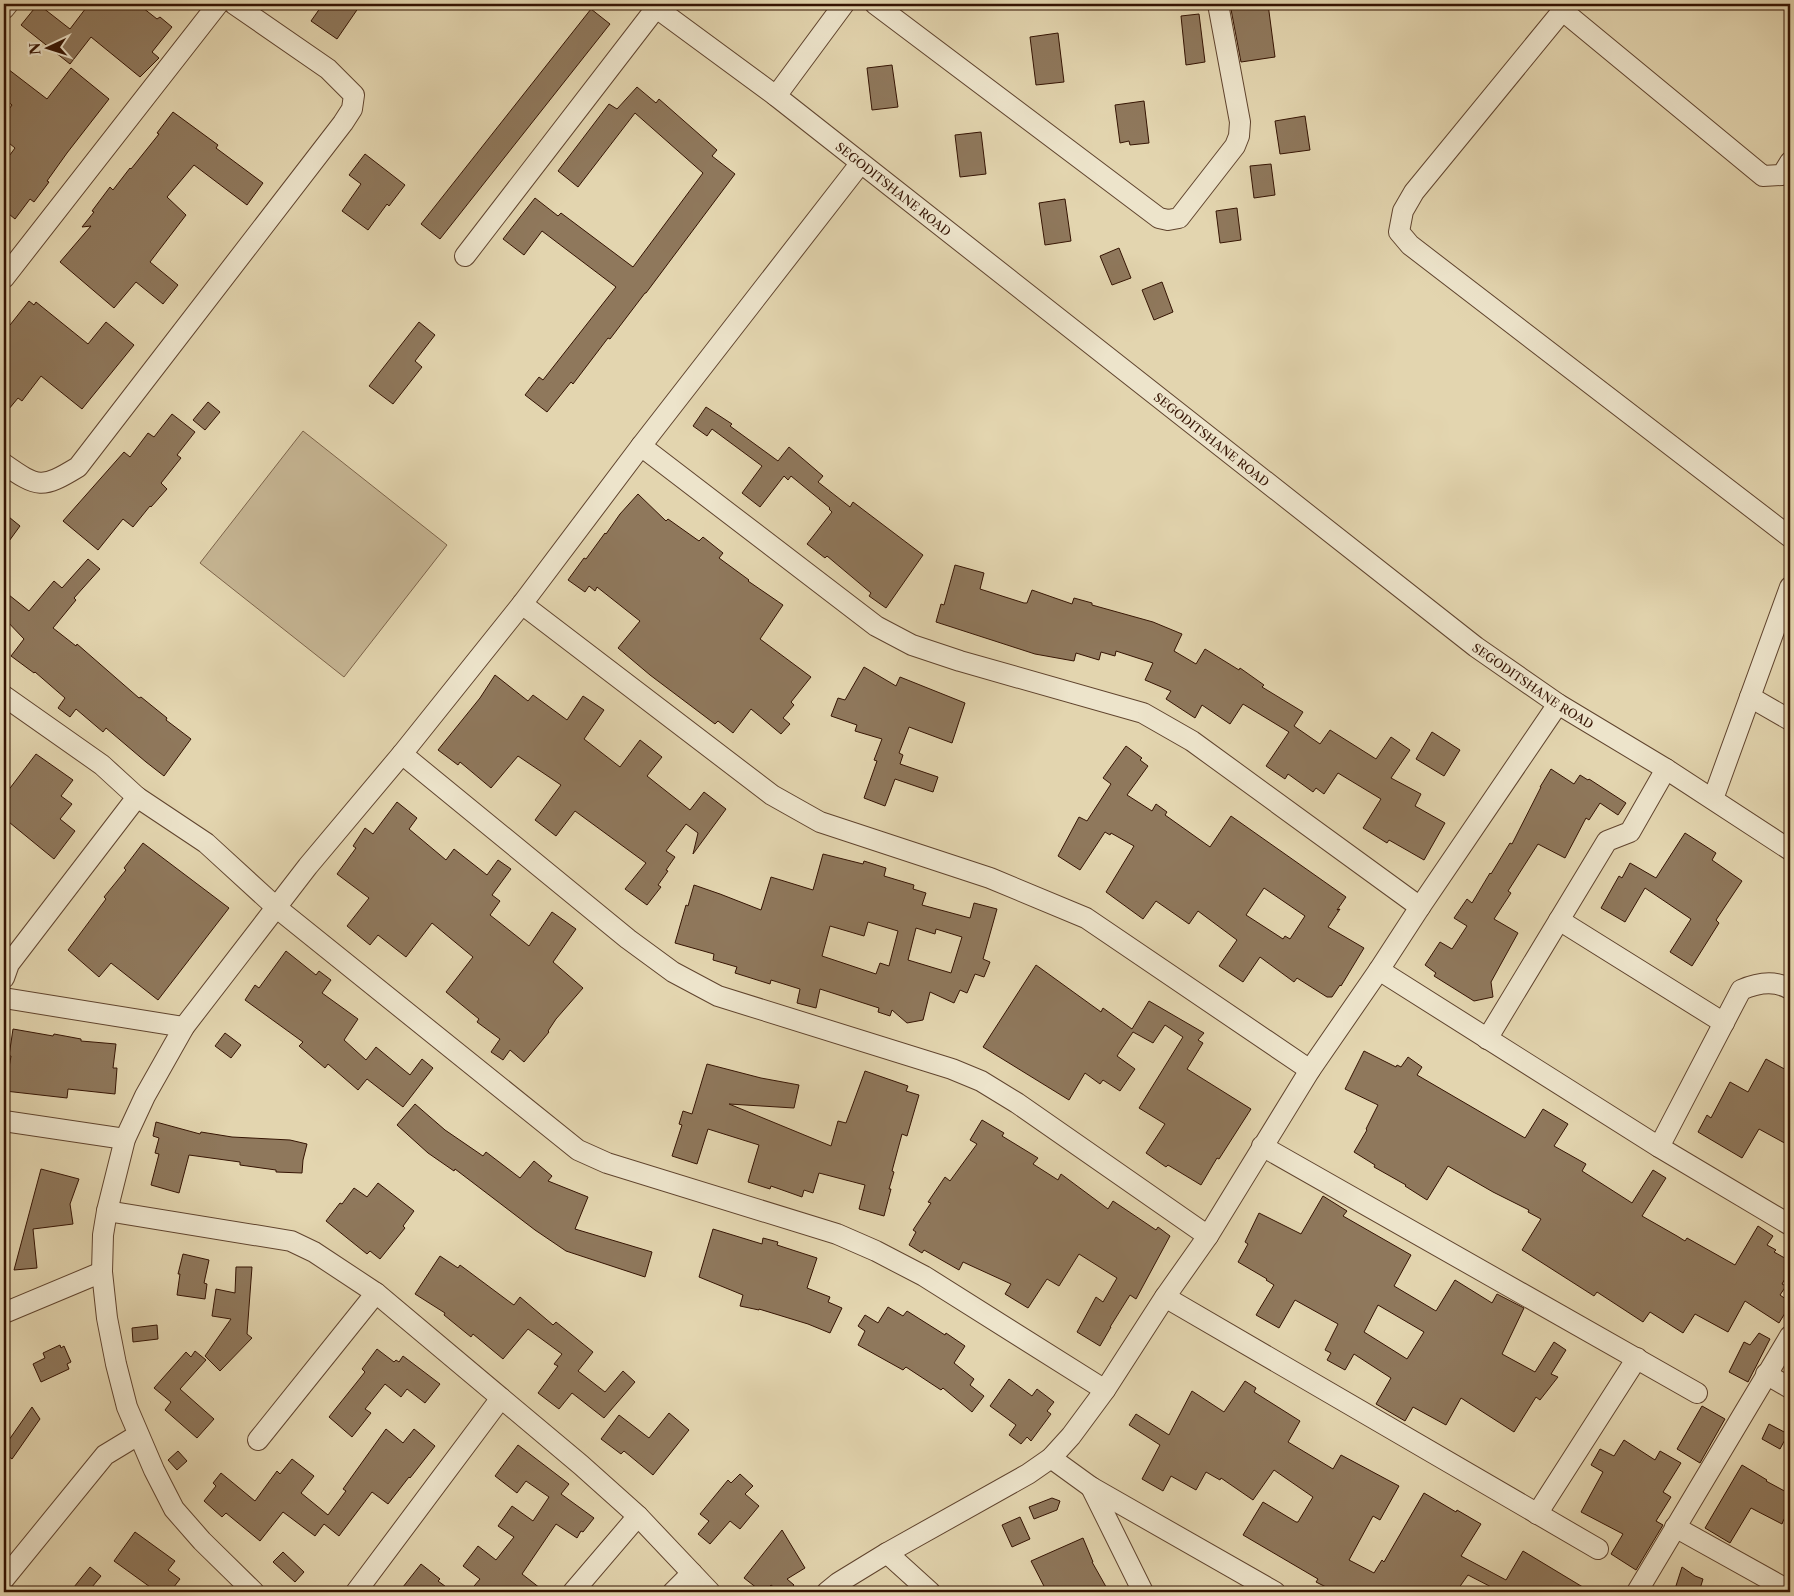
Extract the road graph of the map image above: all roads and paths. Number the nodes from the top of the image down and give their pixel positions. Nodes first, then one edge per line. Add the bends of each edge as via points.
1 (8, 4) edge
2 (218, 4) edge
3 (234, 4) edge
4 (844, 4) edge
5 (875, 4) edge
6 (1218, 4) edge
7 (653, 6) edge
8 (1566, 7) edge
9 (4, 9) edge
10 (776, 96) junction
11 (1790, 162) edge
12 (860, 164) junction
13 (11, 254) edge
14 (465, 256) dead end
15 (4, 278) edge
16 (641, 446) junction
17 (4, 464) edge
18 (1790, 537) edge
19 (1790, 587) edge
20 (522, 604) junction
21 (4, 697) edge
22 (1750, 697) junction
23 (1558, 704) junction
24 (1790, 720) edge
25 (402, 754) junction
26 (1666, 769) junction
27 (137, 797) junction
28 (1713, 799) junction
29 (1790, 850) edge
30 (1420, 907) junction
31 (277, 908) junction
32 (1559, 920) junction
33 (1379, 970) junction
34 (4, 978) edge
35 (1790, 989) edge
36 (4, 998) edge
37 (1724, 1023) junction
38 (184, 1027) junction
39 (1487, 1039) junction
40 (1310, 1070) junction
41 (4, 1121) edge
42 (126, 1138) junction
43 (1262, 1146) junction
44 (1659, 1147) junction
45 (108, 1211) junction
46 (1790, 1225) edge
47 (1208, 1236) junction
48 (102, 1272) junction
49 (376, 1293) junction
50 (1165, 1297) junction
51 (4, 1314) edge
52 (1790, 1336) edge
53 (1637, 1358) junction
54 (1766, 1374) junction
55 (1790, 1388) edge
56 (1105, 1390) junction
57 (1697, 1393) dead end
58 (501, 1398) junction
59 (138, 1435) junction
60 (258, 1440) dead end
61 (1051, 1458) junction
62 (1091, 1488) junction
63 (1537, 1514) junction
64 (638, 1516) junction
65 (1675, 1527) junction
66 (1598, 1550) dead end
67 (887, 1553) junction
68 (692, 1573) junction
69 (4, 1579) edge
70 (243, 1589) edge
71 (1790, 1591) edge
72 (356, 1592) edge
73 (573, 1592) edge
74 (673, 1592) edge
75 (710, 1592) edge
76 (827, 1592) edge
77 (930, 1592) edge
78 (1143, 1592) edge
79 (1275, 1592) edge
80 (1637, 1592) edge

1 - 9 street
2 - 13 street
3 - 17 street via 328,69 354,95 352,109 78,467 55,481 41,484 25,479
4 - 10 street
5 - 6 street via 1158,218 1168,220 1179,218 1240,136
7 - 10 street, SEGODITSHANE ROAD
7 - 14 street
8 - 11 street via 1763,176 1782,175
8 - 18 street via 1414,192 1403,211 1399,232 1410,245
10 - 12 street, SEGODITSHANE ROAD
12 - 16 street
12 - 23 street, SEGODITSHANE ROAD via 1476,647
13 - 15 street
16 - 20 street
16 - 30 street via 876,626 912,645 960,661 1143,713 1192,741
19 - 22 street
20 - 25 street
20 - 40 street via 772,795 820,822 990,878 1086,918
21 - 27 street via 102,765
22 - 24 street
22 - 28 street
23 - 26 street, SEGODITSHANE ROAD
23 - 30 street
25 - 31 street
25 - 47 street via 673,972 718,996 952,1069 981,1081
26 - 28 street, SEGODITSHANE ROAD
26 - 32 street via 1630,832 1607,841
27 - 31 street via 206,843
27 - 34 street via 9,964
28 - 29 street, SEGODITSHANE ROAD
30 - 33 street
31 - 38 street
31 - 56 street via 578,1150 607,1163 837,1234 876,1251 924,1276
32 - 37 street
32 - 39 street
33 - 39 street
33 - 40 street
35 - 37 street via 1762,984 1742,990
36 - 38 street
37 - 44 street
38 - 42 street via 145,1096
39 - 44 street
40 - 43 street
41 - 42 street
42 - 45 street
43 - 47 street
43 - 53 street
44 - 46 street
45 - 48 street via 103,1236
45 - 49 street via 291,1241 314,1252
47 - 50 street
48 - 51 street
48 - 59 street via 116,1364
49 - 58 street
49 - 60 street
50 - 56 street
50 - 63 street
52 - 54 street
53 - 57 street
53 - 63 street
54 - 55 street
54 - 65 street
56 - 61 street
58 - 64 street
58 - 72 street
59 - 69 street via 105,1455
59 - 70 street via 174,1509
61 - 62 street
61 - 67 street
62 - 78 street
62 - 79 street
63 - 66 street
64 - 68 street
64 - 73 street
65 - 71 street
65 - 80 street
67 - 76 street
67 - 77 street
68 - 74 street
68 - 75 street

